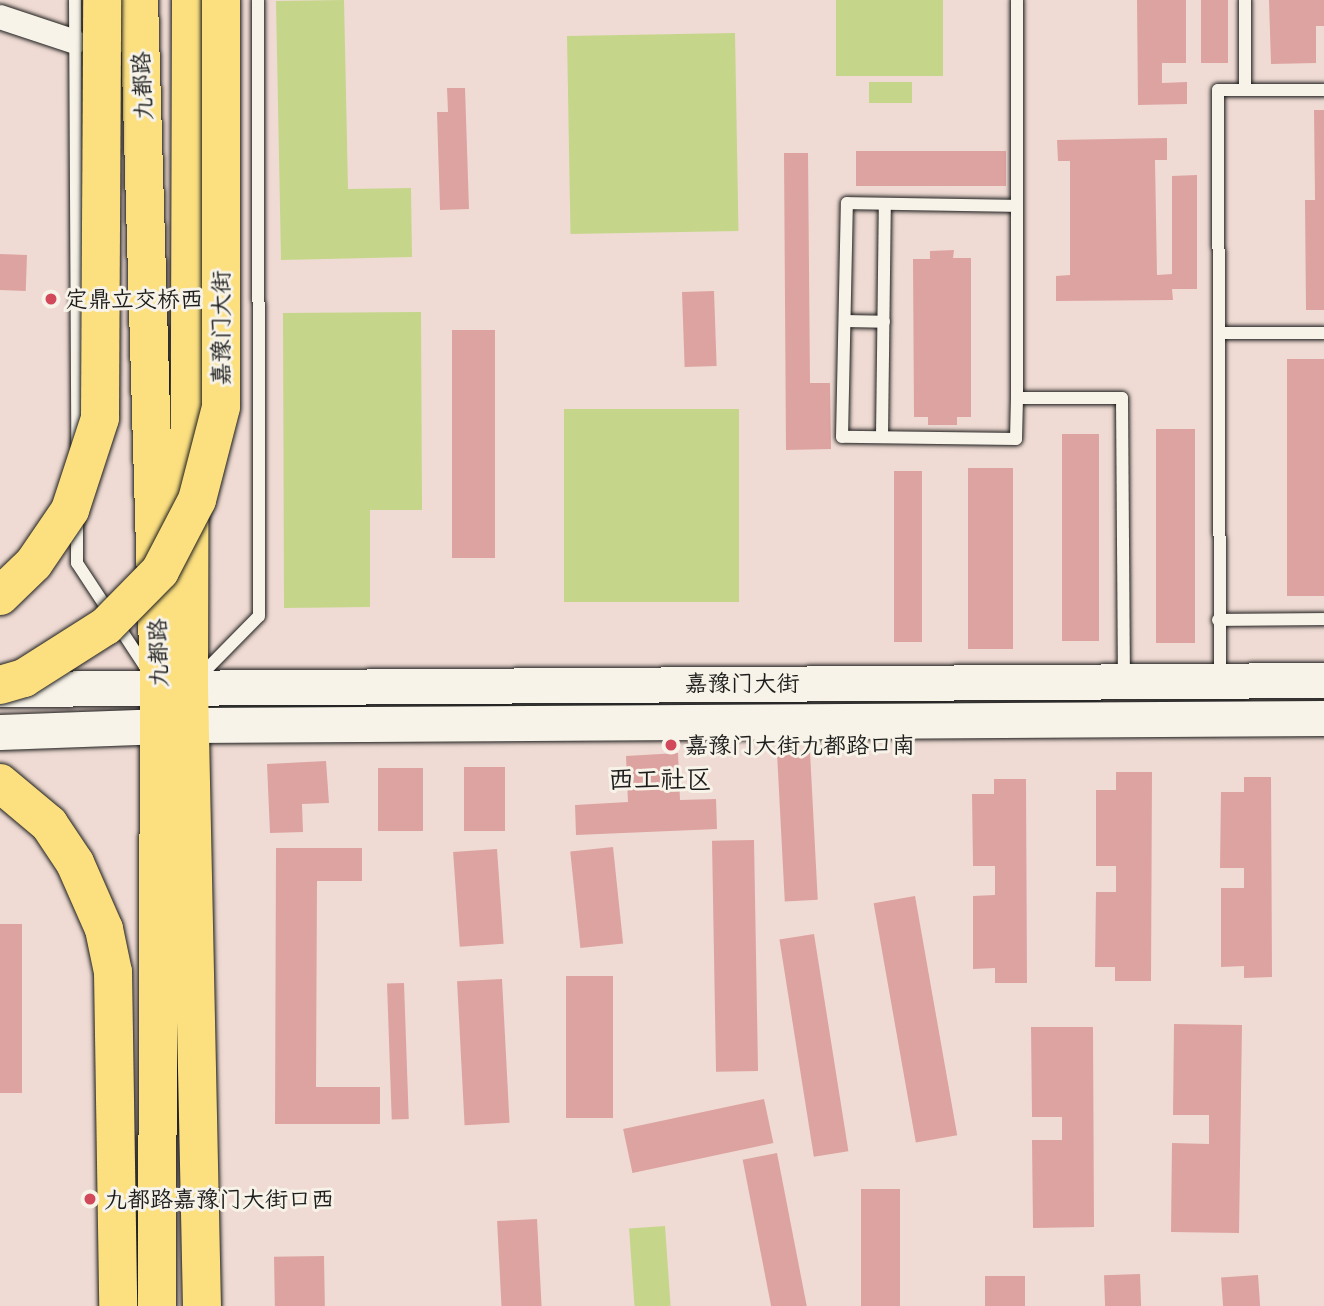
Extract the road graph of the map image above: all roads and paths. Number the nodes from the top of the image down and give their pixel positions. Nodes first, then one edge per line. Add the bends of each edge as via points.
1 (75, 0) edge
2 (103, 0) edge
3 (139, 0) edge
4 (191, 0) edge
5 (221, 0) edge
6 (258, 0) edge
7 (1017, 0) edge
8 (1245, 0) edge
9 (0, 18) edge
10 (75, 42) junction
11 (1245, 90) junction
12 (1324, 90) edge
13 (885, 204) junction
14 (1017, 206) junction
15 (845, 321) junction
16 (884, 321) junction
17 (1219, 333) junction
18 (1324, 333) edge
19 (1017, 398) junction
20 (882, 437) junction
21 (0, 596) edge
22 (1324, 619) edge
23 (1219, 620) junction
24 (1324, 680) edge
25 (1124, 681) junction
26 (1220, 681) junction
27 (0, 687) edge
28 (174, 687) junction
29 (1324, 718) edge
30 (174, 727) junction
31 (0, 732) edge
32 (0, 783) edge
33 (118, 1306) edge
34 (156, 1306) edge
35 (202, 1306) edge

1 - 10 lane
2 - 21 main road, bridge via 100,418 70,510 34,563
3 - 28 main road, 九都路
4 - 28 main road, 九都路
5 - 27 main road, 嘉豫门大街, bridge via 221,407 197,500 160,571 106,626 24,678
6 - 28 lane via 260,616
7 - 14 lane
8 - 11 lane
9 - 10 street
10 - 28 lane via 77,563
11 - 12 lane
11 - 17 lane via 1218,90
13 - 14 lane
13 - 15 lane via 847,203
13 - 16 lane
14 - 19 lane
15 - 16 lane
15 - 20 lane via 842,437
16 - 20 lane
17 - 18 lane
17 - 23 lane
19 - 20 lane via 1016,439
19 - 25 lane via 1122,398
22 - 23 lane
23 - 26 lane
24 - 26 main road, 嘉豫门大街
25 - 26 main road, 嘉豫门大街
25 - 28 main road, 嘉豫门大街
27 - 28 main road, 嘉豫门大街
28 - 30 main road, 九都路
29 - 30 main road, 嘉豫门大街
30 - 31 main road, 嘉豫门大街
30 - 34 main road, 九都路
30 - 35 main road, 九都路
32 - 33 main road via 49,824 75,863 106,939 113,972

